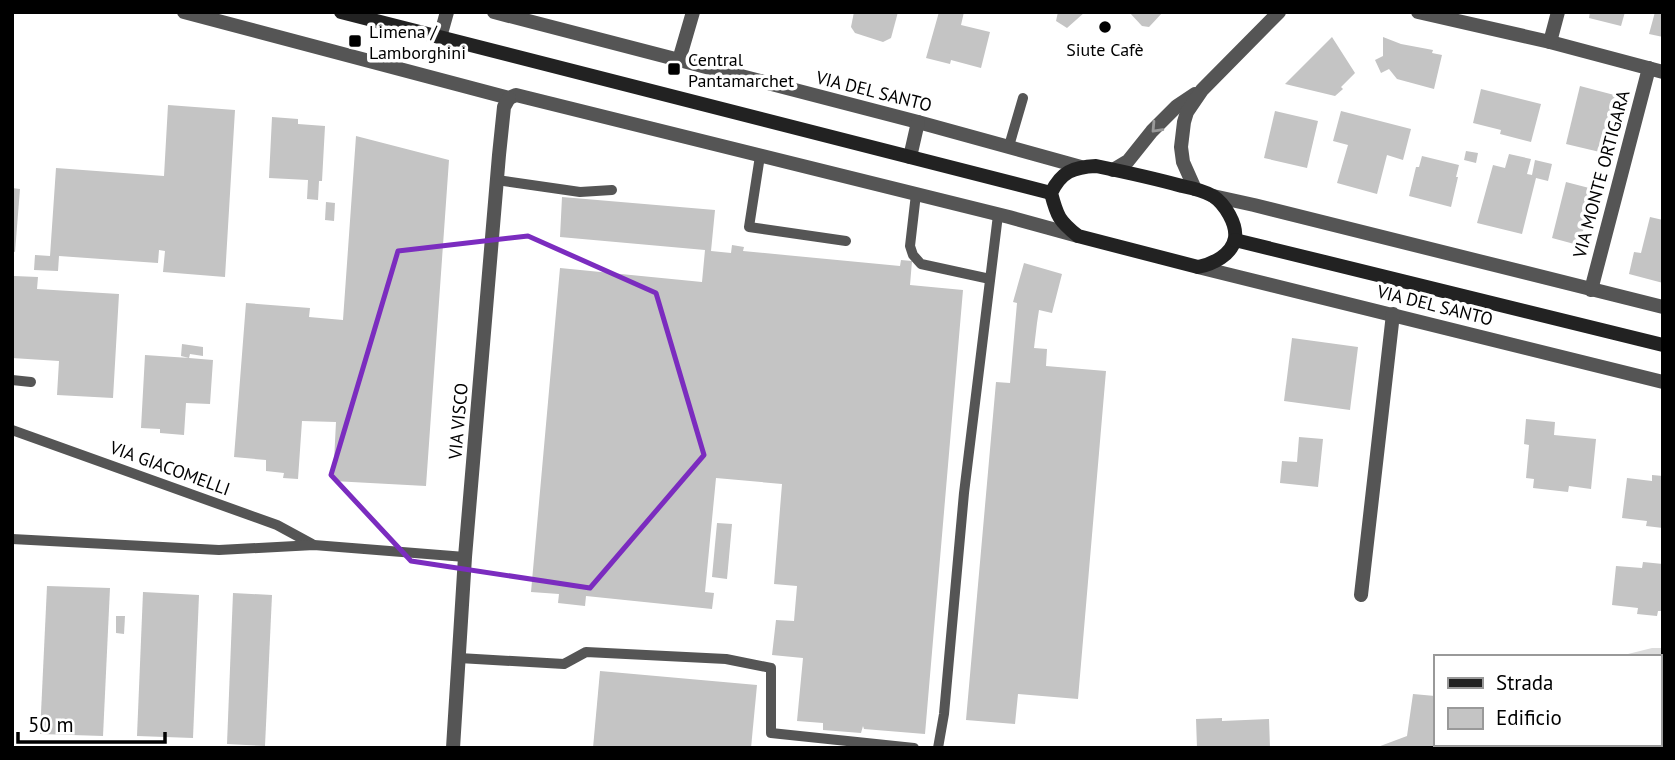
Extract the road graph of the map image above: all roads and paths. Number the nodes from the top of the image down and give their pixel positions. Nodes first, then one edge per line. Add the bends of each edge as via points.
1 (184, 12) edge
2 (341, 12) edge
3 (447, 12) edge
4 (494, 12) edge
5 (693, 12) edge
6 (1279, 12) edge
7 (1418, 12) edge
8 (1558, 12) edge
9 (440, 37) junction
10 (1550, 42) junction
11 (679, 60) junction
12 (1656, 70) edge
13 (1202, 90) junction
14 (509, 98) junction
15 (1023, 98) dead end
16 (918, 122) junction
17 (1009, 146) junction
18 (760, 156) junction
19 (910, 157) junction
20 (1081, 167) junction
21 (1113, 170) junction
22 (497, 180) junction
23 (1195, 189) junction
24 (612, 190) dead end
25 (1051, 193) junction
26 (916, 194) junction
27 (1213, 196) junction
28 (998, 215) junction
29 (1078, 236) junction
30 (1235, 240) junction
31 (846, 241) dead end
32 (1198, 267) junction
33 (990, 279) junction
34 (1591, 290) junction
35 (1663, 307) edge
36 (1393, 314) junction
37 (1663, 345) edge
38 (12, 380) edge
39 (31, 382) dead end
40 (1663, 382) edge
41 (12, 430) edge
42 (12, 539) edge
43 (314, 545) junction
44 (465, 558) junction
45 (1361, 595) dead end
46 (459, 658) junction
47 (453, 748) edge
48 (914, 748) edge
49 (938, 748) edge

1 - 14 street, VIA DEL SANTO
2 - 9 street
3 - 9 street
4 - 11 street, VIA DEL SANTO
5 - 11 street
6 - 13 street
7 - 10 street
8 - 10 street
9 - 19 street
10 - 12 street
11 - 16 street, VIA DEL SANTO
12 - 34 street, VIA MONTE ORTIGARA
13 -> 21 street via 1177,106 1128,161
13 - 23 street via 1187,112 1181,147
14 - 18 street, VIA DEL SANTO via 516,95
14 - 22 street, VIA VISCO via 504,107
15 - 17 lane
16 - 17 street, VIA DEL SANTO
16 - 19 street
17 - 20 street, VIA DEL SANTO
18 - 26 street, VIA DEL SANTO
18 - 31 lane via 749,228
19 - 25 street
20 - 21 street, VIA DEL SANTO
20 - 25 street via 1058,179
21 - 23 street, VIA DEL SANTO
22 - 24 lane via 580,192
22 - 44 street, VIA VISCO
23 - 27 street, VIA DEL SANTO
25 - 29 street via 1062,224
26 - 28 street, VIA DEL SANTO
26 - 33 lane via 913,255 921,264
27 - 30 street via 1235,226
27 - 34 street, VIA DEL SANTO
28 - 29 street, VIA DEL SANTO
28 - 33 lane
29 - 32 street, VIA DEL SANTO
30 - 32 street via 1213,264
30 - 37 street
32 - 36 street, VIA DEL SANTO
33 - 49 lane
34 - 35 street, VIA DEL SANTO
36 - 40 street, VIA DEL SANTO
36 - 45 street
38 - 39 lane
41 - 43 lane, VIA GIACOMELLI via 277,525
42 - 43 lane, VIA GIACOMELLI via 219,550
43 - 44 lane, VIA GIACOMELLI
44 - 46 street, VIA VISCO
46 - 47 street, VIA VISCO
46 - 48 lane via 564,664 586,652 726,659 771,668 771,733

